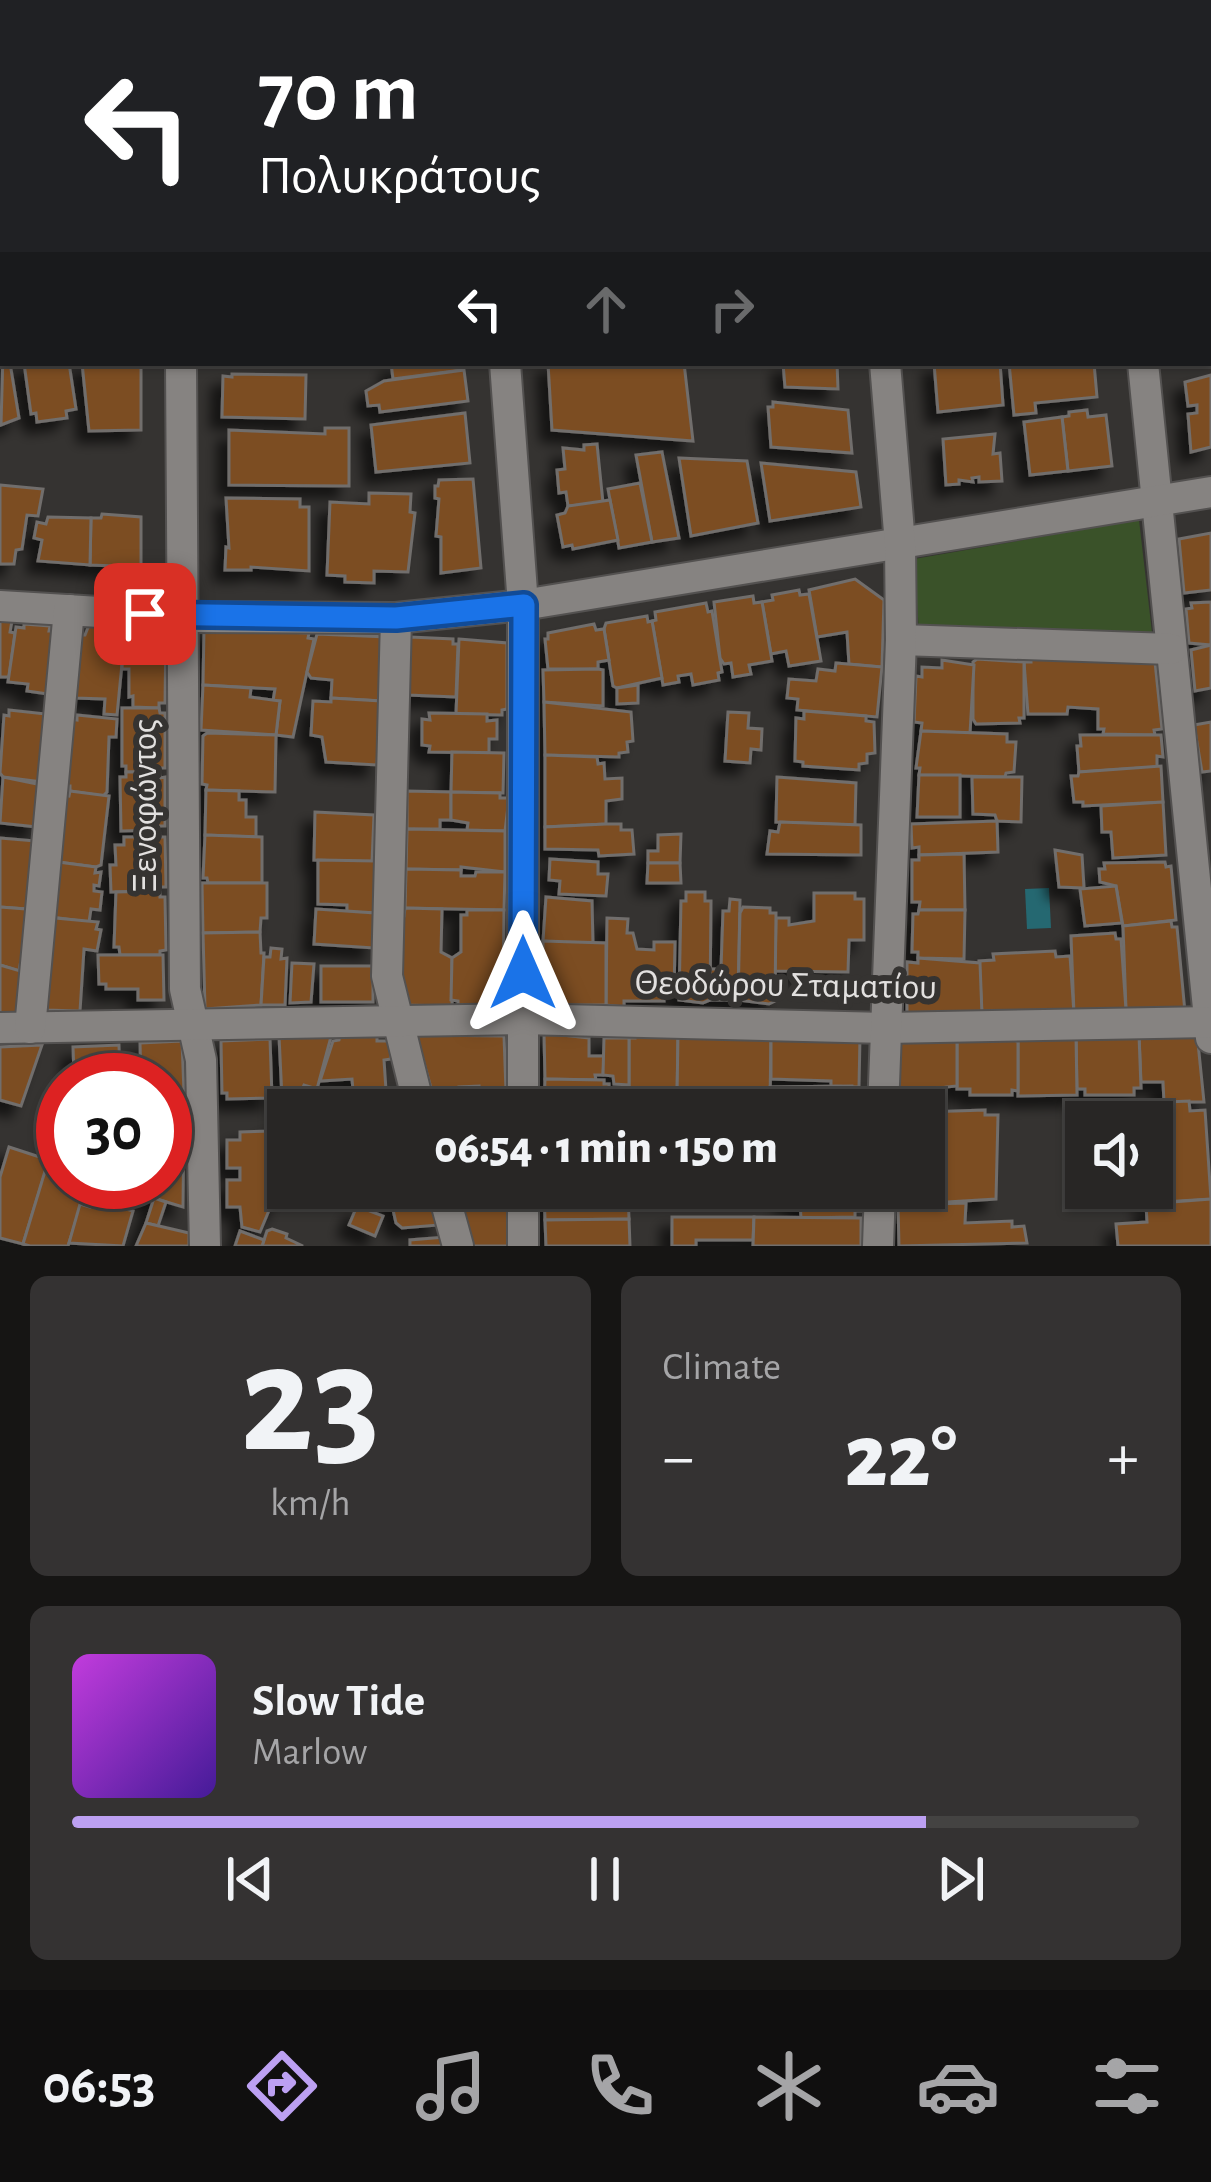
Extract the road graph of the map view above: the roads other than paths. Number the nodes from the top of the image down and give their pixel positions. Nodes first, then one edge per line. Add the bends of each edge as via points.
1 (181, 366) edge
2 (505, 366) edge
3 (885, 366) edge
4 (1143, 366) edge
5 (1211, 492) edge
6 (1157, 503) junction
7 (900, 544) junction
8 (524, 605) junction
9 (0, 606) edge
10 (69, 610) junction
11 (182, 617) junction
12 (396, 618) junction
13 (902, 640) junction
14 (1171, 649) junction
15 (1199, 789) edge
16 (523, 1019) junction
17 (398, 1022) junction
18 (193, 1024) junction
19 (15, 1028) edge
20 (886, 1028) junction
21 (1210, 1028) edge
22 (415, 1089) edge
23 (523, 1089) edge
24 (884, 1089) edge
25 (448, 1209) edge
26 (523, 1209) edge
27 (879, 1209) edge
28 (205, 1246) edge
29 (458, 1246) edge
30 (523, 1246) edge
31 (878, 1246) edge

1 - 11 street, Ξενοφώντος
2 - 8 street
3 - 7 street
4 - 6 street
5 - 6 street
6 - 7 street
6 - 14 street
7 - 8 street
7 - 13 street
8 - 12 street
8 - 16 street
9 - 10 street
10 - 11 street
10 - 19 street
11 - 12 street
11 - 18 street, Ξενοφώντος via 185,989
12 - 17 street via 387,976
13 - 14 street
13 - 20 street
14 - 15 street
15 - 21 street
16 - 17 street, Θεοδώρου Σταματίου
16 - 20 street, Θεοδώρου Σταματίου
16 - 23 street
17 - 18 street, Θεοδώρου Σταματίου
17 - 22 street
18 - 19 street, Θεοδώρου Σταματίου
18 - 28 street, Ξενοφώντος via 201,1060
20 - 21 street, Θεοδώρου Σταματίου
20 - 24 street
25 - 29 street
26 - 30 street
27 - 31 street

